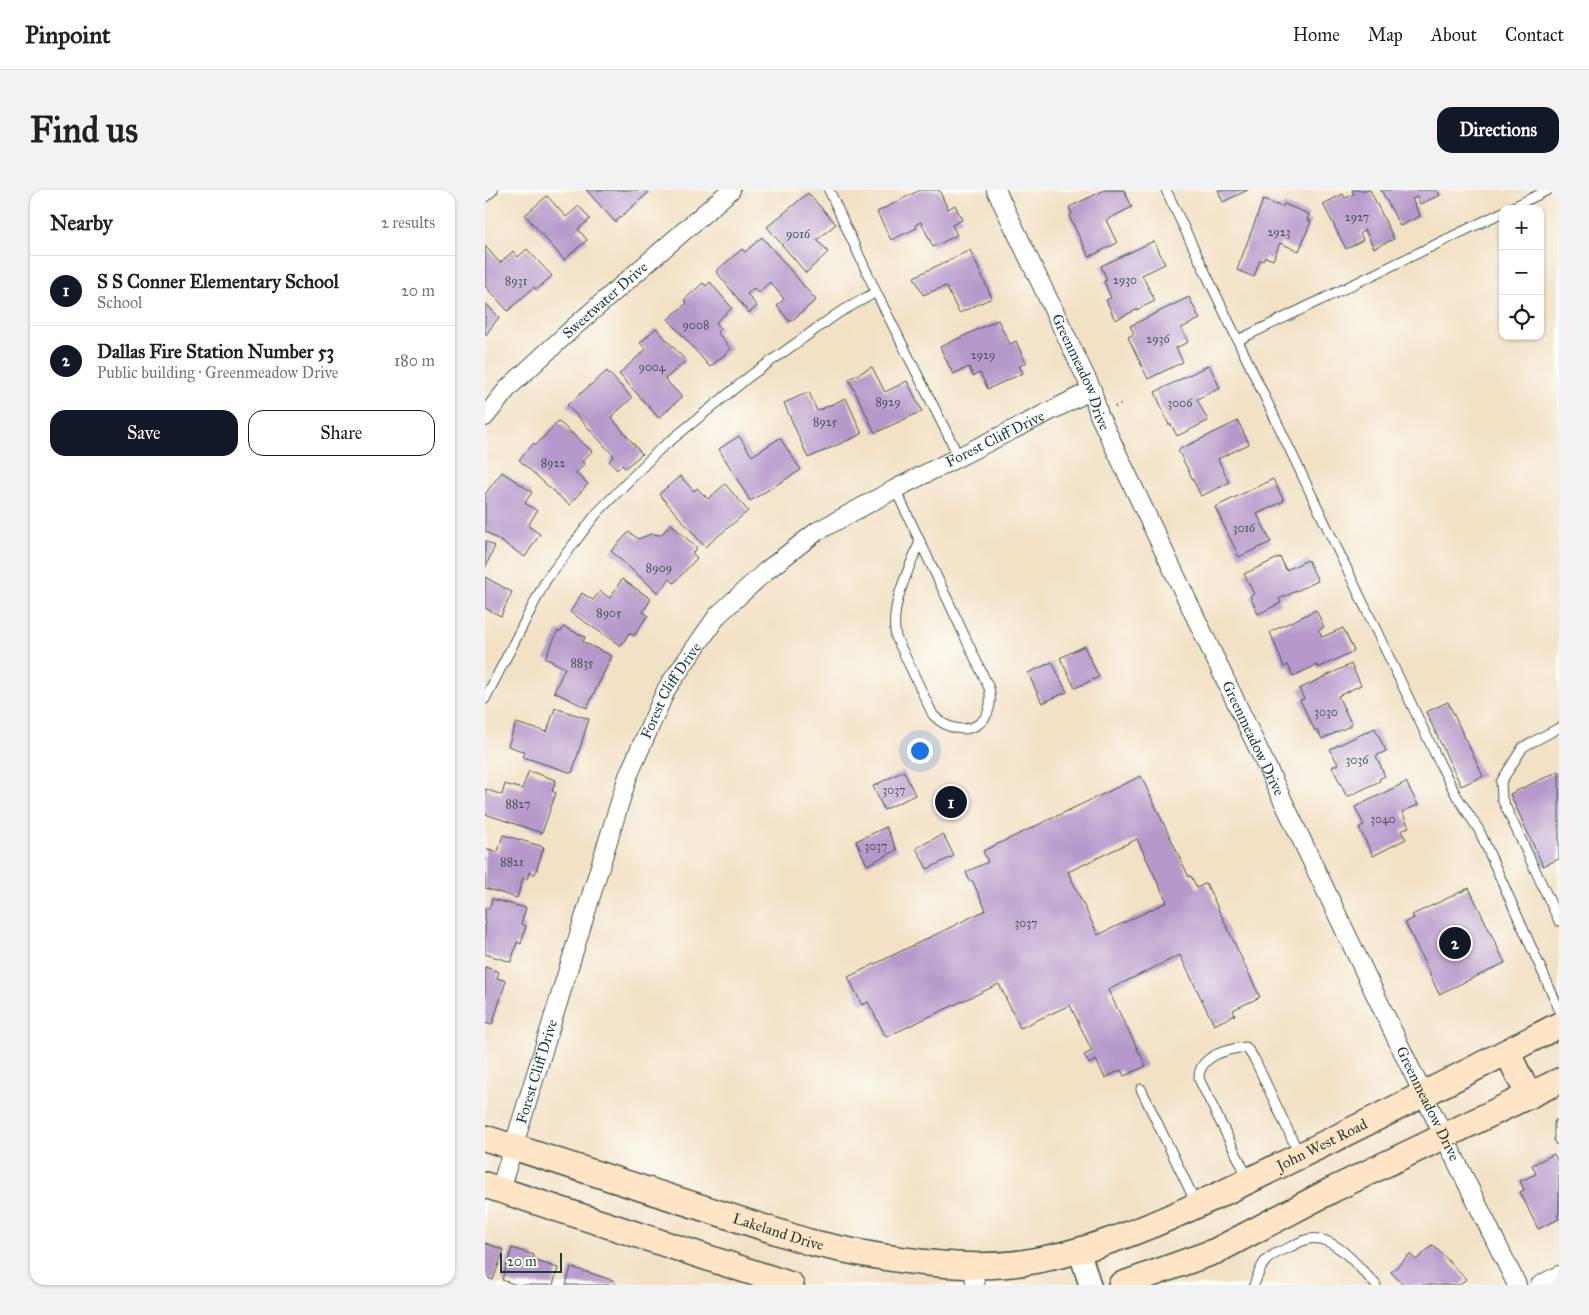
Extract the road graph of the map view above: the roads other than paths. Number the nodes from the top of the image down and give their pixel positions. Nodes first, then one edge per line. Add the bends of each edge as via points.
1 (493, 190) edge
2 (731, 190) edge
3 (829, 190) edge
4 (996, 190) edge
5 (1166, 190) edge
6 (1548, 190) edge
7 (485, 197) edge
8 (1517, 205) edge
9 (1499, 214) edge
10 (877, 292) junction
11 (1238, 340) junction
12 (1092, 390) junction
13 (485, 417) edge
14 (959, 457) junction
15 (895, 489) junction
16 (920, 541) junction
17 (485, 699) edge
18 (1559, 728) edge
19 (1559, 921) edge
20 (1559, 1009) edge
21 (1559, 1025) edge
22 (1507, 1052) junction
23 (1559, 1081) edge
24 (1141, 1089) dead end
25 (1424, 1096) junction
26 (1529, 1096) junction
27 (1559, 1124) edge
28 (1444, 1136) junction
29 (485, 1138) edge
30 (1559, 1140) edge
31 (511, 1148) junction
32 (1299, 1156) junction
33 (1249, 1180) junction
34 (492, 1187) edge
35 (1197, 1206) junction
36 (1079, 1250) junction
37 (974, 1275) edge
38 (1559, 1275) edge
39 (791, 1285) edge
40 (1090, 1285) edge
41 (1121, 1285) edge
42 (1254, 1285) edge
43 (1377, 1285) edge
44 (1517, 1285) edge
45 (1540, 1285) edge

1 - 7 lane
2 - 13 street, Sweetwater Drive via 574,326 508,388
3 - 10 lane
4 - 12 street, Greenmeadow Drive
5 - 11 lane
6 - 8 lane
9 - 11 lane
10 - 14 lane
10 - 17 lane via 837,314 750,376 659,450 597,512 546,580
11 - 20 lane via 1440,764 1479,830
12 - 14 street, Forest Cliff Drive
12 - 25 street, Greenmeadow Drive via 1099,415
14 - 15 street, Forest Cliff Drive
15 - 16 lane
15 - 31 street, Forest Cliff Drive via 816,532 766,571 718,615 667,688 628,776
16 - 16 lane via 989,688 990,710 980,722 968,728 953,730 933,715 896,637 895,611
18 - 19 lane via 1523,747 1501,782 1502,799
21 - 22 main road, John West Road
22 - 25 main road, John West Road
22 - 26 main road
23 - 26 main road
24 - 35 lane
25 - 28 street, Greenmeadow Drive
25 - 32 main road, John West Road
26 - 28 main road
27 - 30 lane
28 - 41 main road via 1217,1251
28 - 44 street, Greenmeadow Drive
29 - 31 main road, Lakeland Drive
31 - 34 street, Forest Cliff Drive
31 - 37 main road, Lakeland Drive via 809,1242
32 - 33 main road, John West Road
32 - 33 lane via 1255,1060 1246,1047 1228,1049 1204,1062 1198,1070 1199,1079
33 - 35 main road, John West Road
34 - 39 main road
35 - 36 main road, John West Road via 1127,1235
36 - 37 main road, Lakeland Drive
36 - 40 street
38 - 45 street
42 - 43 lane via 1262,1264 1273,1254 1310,1239 1325,1240 1337,1247

